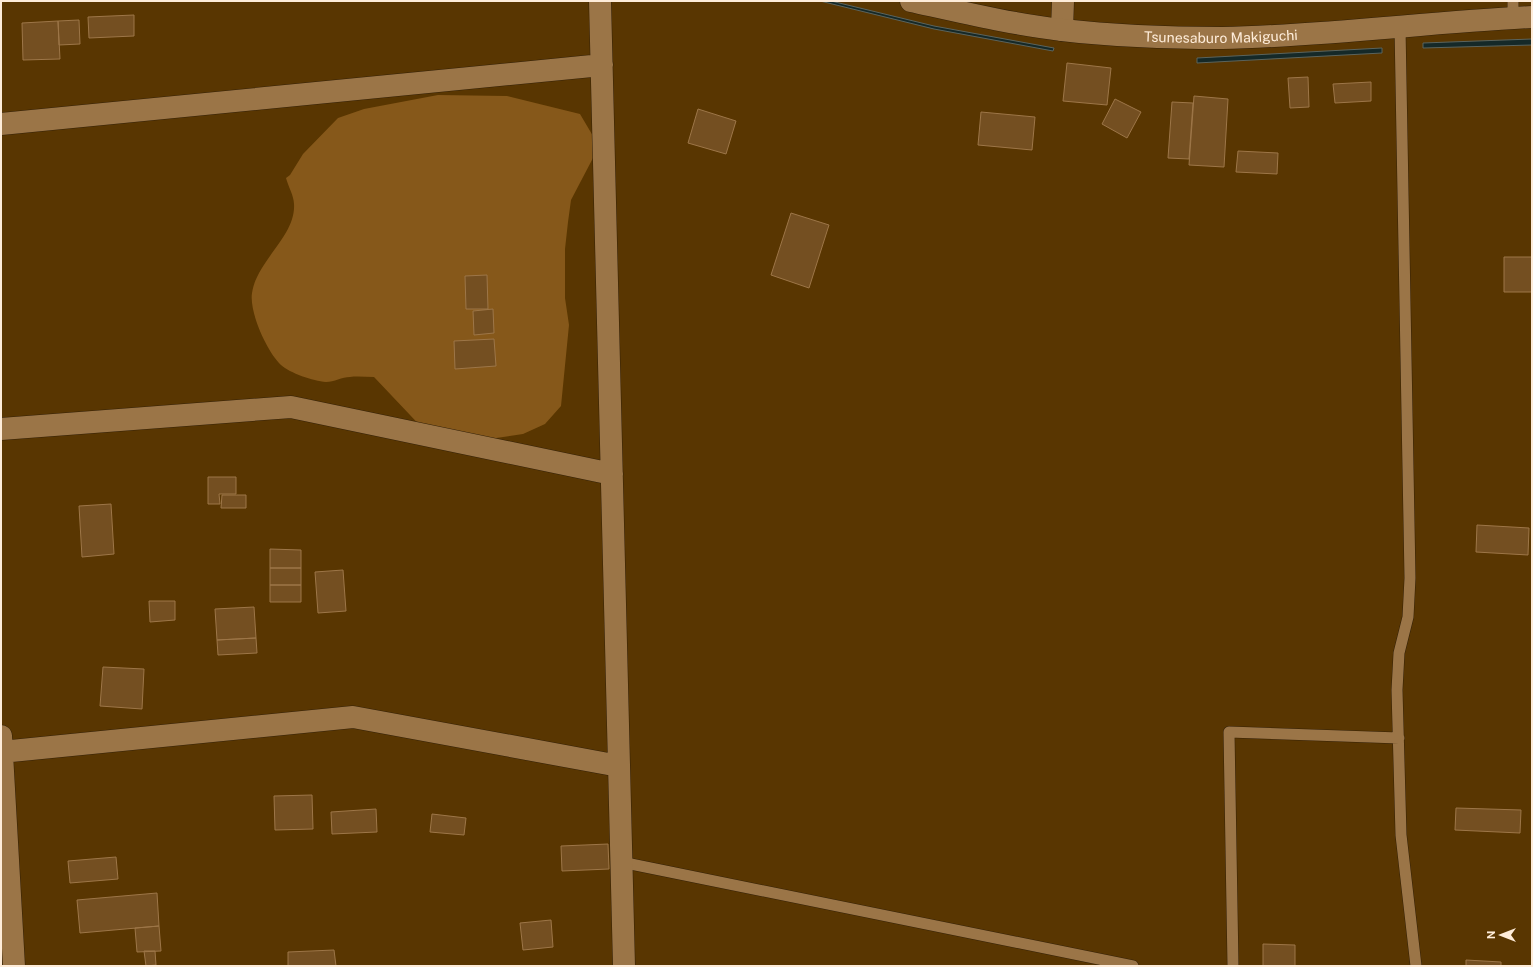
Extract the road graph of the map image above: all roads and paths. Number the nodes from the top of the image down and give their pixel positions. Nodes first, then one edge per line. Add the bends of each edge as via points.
1 (600, 1) edge
2 (911, 1) edge
3 (1063, 1) edge
4 (1519, 12) edge
5 (1400, 27) junction
6 (1062, 30) junction
7 (602, 64) junction
8 (1, 124) edge
9 (1, 429) edge
10 (612, 474) junction
11 (1399, 738) junction
12 (1, 747) edge
13 (619, 766) junction
14 (621, 862) junction
15 (14, 966) edge
16 (624, 966) edge
17 (1133, 966) edge
18 (1233, 966) edge
19 (1416, 966) edge

1 - 7 street
2 - 6 street, Tsunesaburo Makiguchi via 977,16
3 - 6 street
4 - 5 street, Tsunesaburo Makiguchi
5 - 6 street, Tsunesaburo Makiguchi via 1222,38 1155,37
5 - 11 lane via 1410,578 1408,617 1399,653
7 - 8 street
7 - 10 street
9 - 10 street via 291,407
10 - 13 street
11 - 18 lane via 1229,732
11 - 19 lane via 1401,835
12 - 13 street via 353,717
12 - 15 street
13 - 14 street
14 - 16 street
14 - 17 lane

